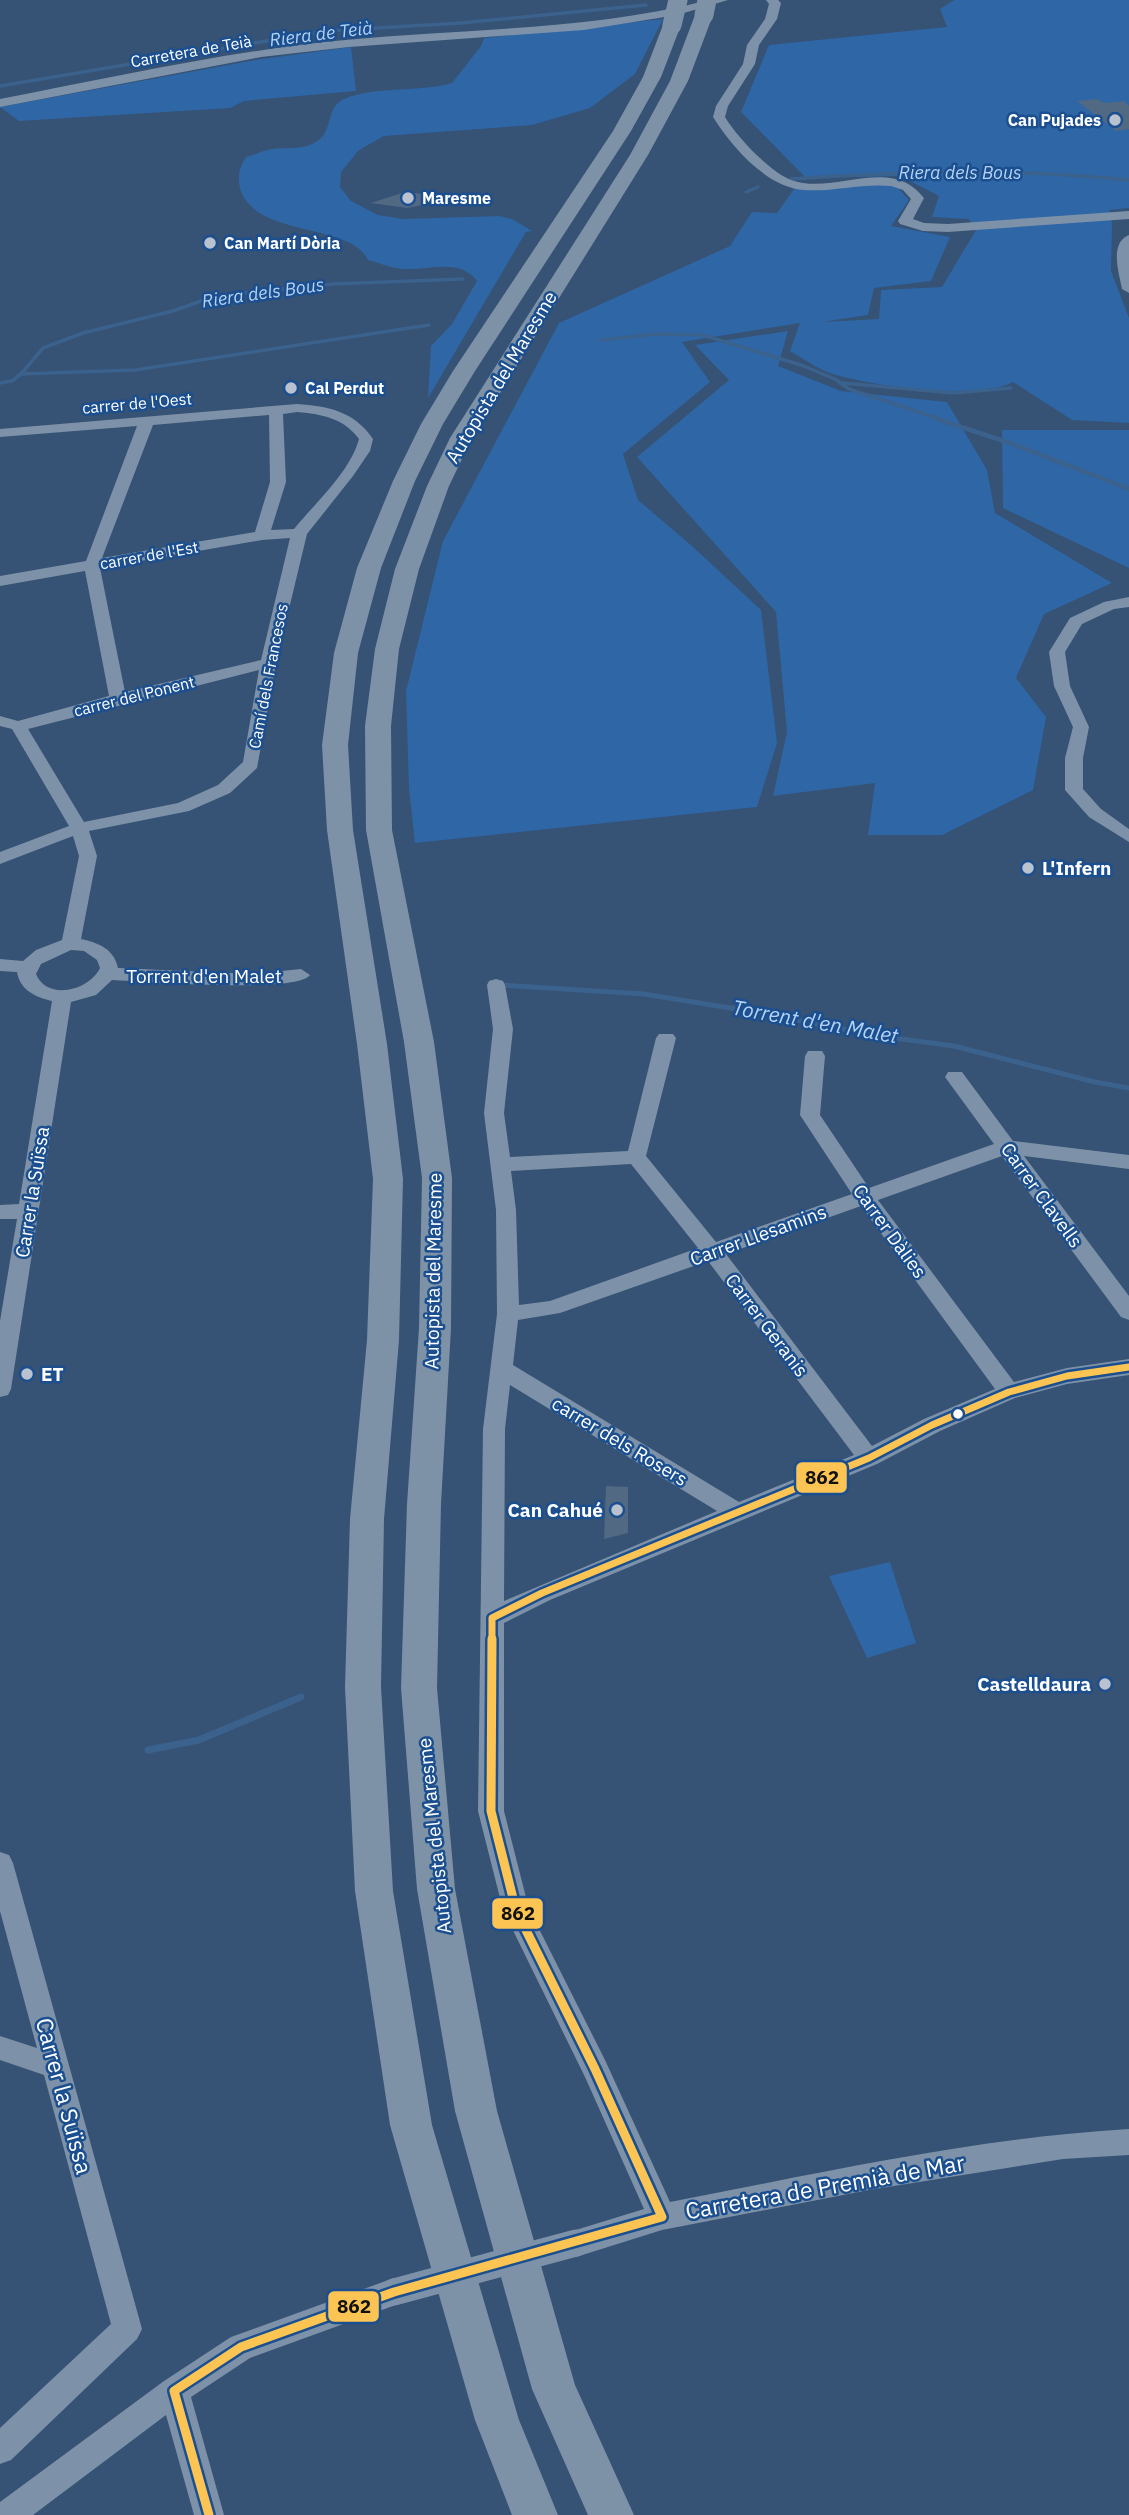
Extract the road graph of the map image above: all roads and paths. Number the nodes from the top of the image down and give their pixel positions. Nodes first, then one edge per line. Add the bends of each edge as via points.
1 (772, 0) edge
2 (697, 8) edge
3 (0, 103) edge
4 (1129, 215) edge
5 (1129, 239) edge
6 (1129, 289) edge
7 (276, 410) junction
8 (147, 420) junction
9 (0, 433) edge
10 (299, 533) junction
11 (262, 535) junction
12 (92, 565) junction
13 (0, 580) edge
14 (1129, 602) edge
15 (268, 663) junction
16 (118, 699) junction
17 (0, 721) edge
18 (18, 726) junction
19 (79, 828) junction
20 (1129, 836) edge
21 (0, 859) edge
22 (71, 944) junction
23 (0, 965) edge
24 (29, 967) junction
25 (107, 974) junction
26 (301, 975) dead end
27 (496, 985) dead end
28 (62, 996) junction
29 (666, 1038) dead end
30 (815, 1056) dead end
31 (956, 1077) dead end
32 (1006, 1147) junction
33 (636, 1157) junction
34 (1129, 1162) edge
35 (500, 1165) junction
36 (865, 1197) junction
37 (29, 1211) junction
38 (0, 1212) edge
39 (712, 1251) junction
40 (1129, 1312) edge
41 (508, 1314) junction
42 (1129, 1367) edge
43 (502, 1369) junction
44 (0, 1389) edge
45 (1009, 1392) junction
46 (869, 1458) junction
47 (739, 1513) junction
48 (492, 1618) junction
49 (0, 1863) edge
50 (0, 2048) edge
51 (57, 2067) junction
52 (1129, 2142) edge
53 (662, 2217) junction
54 (174, 2390) junction
55 (0, 2449) edge
56 (8, 2515) edge
57 (209, 2515) edge
58 (535, 2515) edge
59 (611, 2515) edge

1 - 4 street via 771,19 753,45 749,64 719,117 776,177 801,186 899,182 918,198 905,221 923,227
2 - 3 street, Carretera de Teià via 575,27 303,48
2 - 58 highway, Autopista del Maresme via 464,371 404,481 369,568 346,653 335,745 340,830 388,1179 383,1340 366,1519 363,1687 374,1891 411,2125 497,2420
2 - 59 highway, Autopista del Maresme via 679,81 639,155 480,406 438,486 400,596 387,649 378,726 379,830 419,1042 437,1178 419,1688 436,1889 483,2137 554,2389
5 - 6 street via 1122,257
7 - 8 street, carrer de l'Oest
7 - 10 street, Camí dels Francesos via 329,412 360,427 366,439 348,473
7 - 11 street via 278,482
8 - 9 street, carrer de l'Oest
8 - 12 street
10 - 11 street, carrer de l'Est
10 - 15 street, Camí dels Francesos
11 - 12 street, carrer de l'Est
12 - 13 street, carrer de l'Est
12 - 16 street
14 - 20 street via 1110,605 1076,621 1057,652 1062,686 1081,727 1074,758 1074,790 1095,813
15 - 16 street, carrer del Ponent
15 - 19 street, Camí dels Francesos via 251,764 224,789 183,807
16 - 18 street, carrer del Ponent
17 - 18 street
18 - 19 street
19 - 21 street, Camí dels Francesos
19 - 22 street via 88,856
22 - 24 street via 44,951
22 - 25 street via 102,953 109,963
23 - 24 street
24 - 28 street via 31,983
25 - 26 street, Torrent d'en Malet via 252,980
25 - 28 street via 90,990
27 - 35 street via 503,1029 494,1113
28 - 37 street, Carrer la Suïssa
29 - 33 street
30 - 36 street, Carrer Dàlies via 810,1115
31 - 32 street, Carrer Clavells
32 - 34 street
32 - 36 street, Carrer Llesamins
32 - 40 street, Carrer Clavells
33 - 35 street
33 - 39 street, Carrer Geranis
35 - 41 street via 506,1210
36 - 39 street, Carrer Llesamins
36 - 45 street, Carrer Dàlies
37 - 38 street
37 - 44 street, Carrer la Suïssa
39 - 41 street, Carrer Llesamins via 552,1308
39 - 46 street, Carrer Geranis
41 - 43 street
42 - 45 street via 1067,1376
43 - 47 street, carrer dels Rosers
43 - 48 street via 494,1429
45 - 46 street
46 - 47 street
47 - 48 street
48 - 53 street via 491,1811 516,1910
49 - 51 street, Carrer la Suïssa
50 - 51 street
51 - 55 street, Carrer la Suïssa via 127,2329
52 - 53 street, Carretera de Premià de Mar via 1063,2146
53 - 54 street, Carretera de Premià de Mar, bridge via 394,2292 241,2347
54 - 56 street, Carretera de Premià de Mar
54 - 57 street

